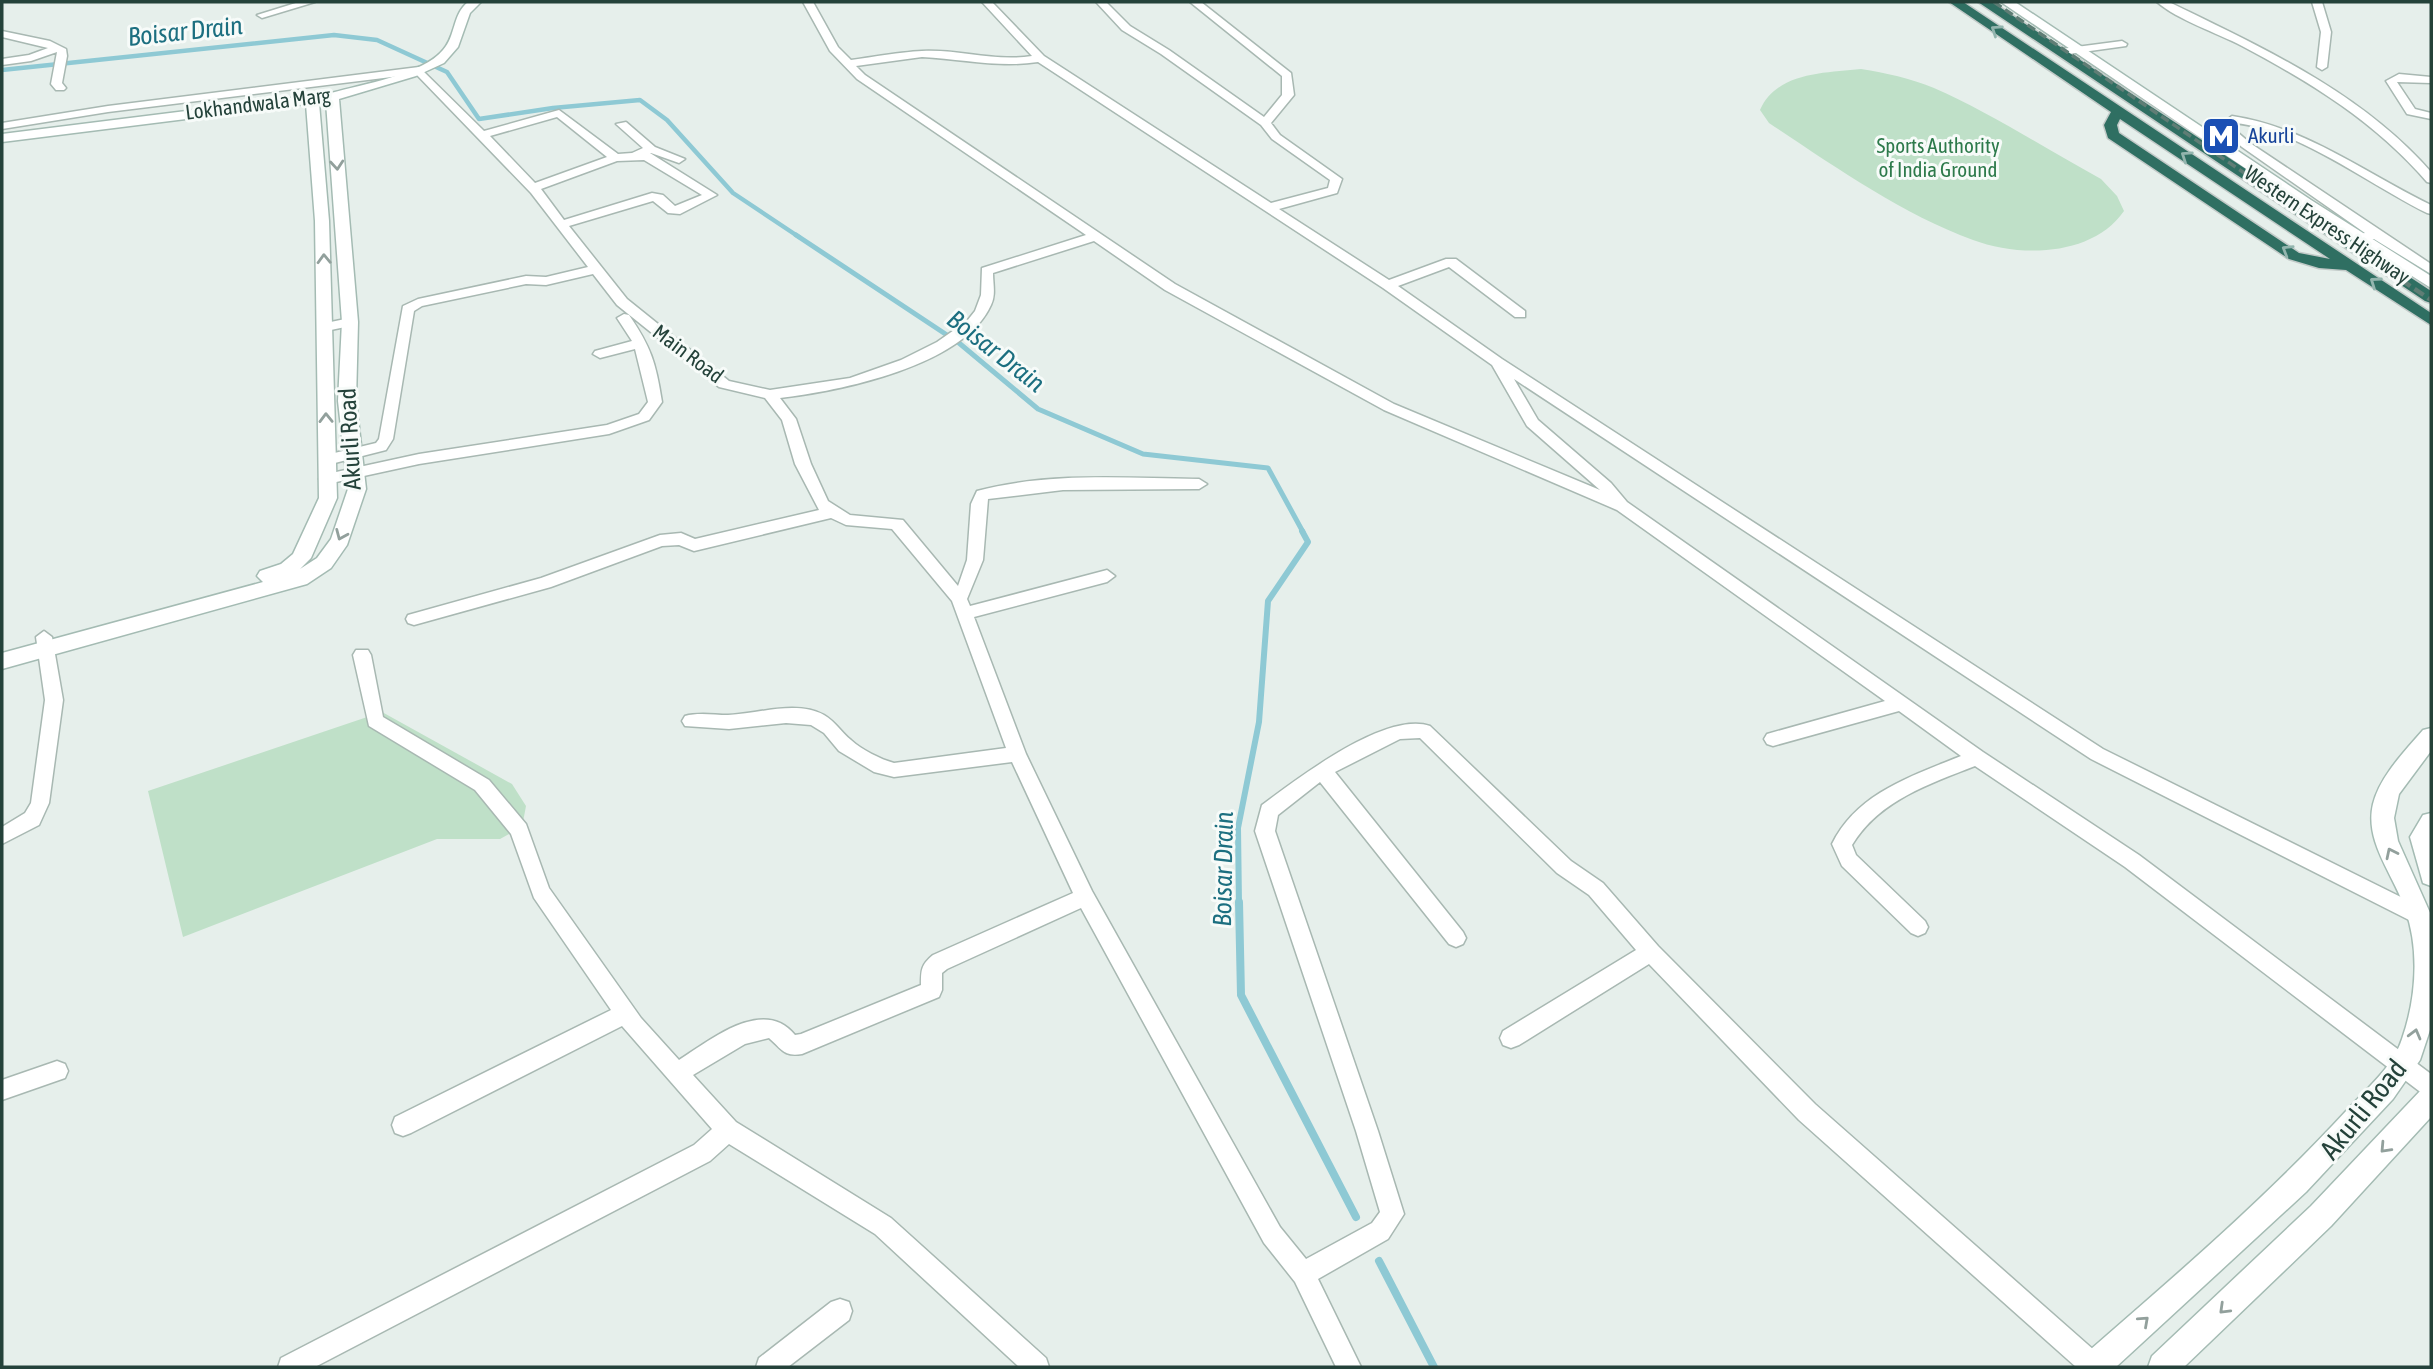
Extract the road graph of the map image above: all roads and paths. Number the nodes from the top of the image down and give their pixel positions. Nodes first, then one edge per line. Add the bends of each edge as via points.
1 (310, 2) edge
2 (475, 2) edge
3 (808, 2) edge
4 (987, 2) edge
5 (1101, 2) edge
6 (1195, 2) edge
7 (1955, 2) edge
8 (1984, 2) edge
9 (2007, 2) edge
10 (2162, 2) edge
11 (2317, 2) edge
12 (262, 15) dead end
13 (2042, 25) junction
14 (2023, 27) junction
15 (2, 34) edge
16 (2122, 44) dead end
17 (59, 50) junction
18 (2078, 50) junction
19 (2061, 52) junction
20 (1040, 58) junction
21 (2, 62) edge
22 (846, 64) junction
23 (2322, 67) dead end
24 (420, 69) junction
25 (2431, 80) edge
26 (60, 88) dead end
27 (332, 97) junction
28 (312, 99) junction
29 (2120, 112) junction
30 (2431, 116) edge
31 (1265, 123) junction
32 (622, 124) dead end
33 (2, 126) edge
34 (481, 135) junction
35 (2, 138) edge
36 (651, 149) junction
37 (634, 156) junction
38 (615, 159) junction
39 (679, 159) dead end
40 (2431, 179) edge
41 (533, 188) junction
42 (2245, 195) junction
43 (2212, 201) junction
44 (1268, 208) junction
45 (2431, 210) edge
46 (563, 225) junction
47 (2370, 236) junction
48 (1094, 237) junction
49 (2352, 266) junction
50 (598, 269) junction
51 (2431, 270) edge
52 (2431, 283) edge
53 (1388, 285) junction
54 (2431, 298) edge
55 (1520, 314) dead end
56 (624, 318) dead end
57 (2431, 320) edge
58 (350, 322) junction
59 (327, 327) junction
60 (641, 343) junction
61 (600, 354) dead end
62 (1497, 362) junction
63 (348, 366) junction
64 (325, 371) junction
65 (770, 395) junction
66 (354, 454) junction
67 (327, 469) junction
68 (356, 473) junction
69 (1199, 484) dead end
70 (1623, 506) junction
71 (832, 512) junction
72 (301, 558) junction
73 (324, 564) junction
74 (1107, 576) dead end
75 (232, 592) junction
76 (961, 606) junction
77 (414, 619) dead end
78 (44, 643) junction
79 (2, 649) edge
80 (362, 655) dead end
81 (2, 660) edge
82 (1901, 704) junction
83 (691, 721) dead end
84 (2431, 736) edge
85 (1773, 739) dead end
86 (1017, 754) junction
87 (1977, 757) junction
88 (1322, 770) junction
89 (2431, 822) edge
90 (2, 836) edge
91 (2431, 876) edge
92 (1084, 897) junction
93 (2418, 915) junction
94 (1918, 927) dead end
95 (1455, 938) dead end
96 (1651, 952) junction
97 (626, 1013) junction
98 (1511, 1038) dead end
99 (2402, 1067) junction
100 (57, 1071) dead end
101 (677, 1073) junction
102 (2431, 1087) edge
103 (2, 1090) edge
104 (2431, 1098) edge
105 (403, 1125) dead end
106 (728, 1130) junction
107 (1303, 1274) junction
108 (840, 1311) dead end
109 (290, 1367) edge
110 (768, 1367) edge
111 (1037, 1367) edge
112 (1349, 1367) edge
113 (2094, 1367) edge
114 (2163, 1367) edge

1 - 12 street
2 - 24 street, Lokhandwala Marg via 459,20 451,49
3 - 22 street
4 - 20 street
5 - 31 street via 1126,28
6 - 31 street via 1287,75 1288,95
29 -> 7 highway, Western Express Highway
8 - 14 highway, Western Express Highway
9 - 13 street
10 - 40 street via 2293,69 2356,109 2380,126
11 - 23 street via 2326,32
13 - 14 highway
13 - 18 street
14 - 19 highway, Western Express Highway
15 - 17 street
16 - 18 street
17 - 21 street
17 - 26 street via 63,64 56,84
18 - 19 street
18 - 47 street via 2306,203
19 - 54 highway, Western Express Highway
20 - 22 street via 992,62 922,54
20 - 44 street
22 - 48 street
24 - 27 street, Lokhandwala Marg
24 - 33 street
24 - 34 street, Main Road
25 - 30 street via 2391,80 2411,112
27 - 28 street, Lokhandwala Marg
27 -> 58 street, Akurli Road
28 - 35 street, Lokhandwala Marg
59 -> 28 street, Akurli Road
42 -> 29 highway, Western Express Highway
29 - 43 highway via 2110,119 2113,135
31 - 44 street via 1276,137 1336,178 1333,190
32 - 36 street
34 - 38 street via 559,113
34 - 41 street, Main Road
36 - 37 street
36 - 39 street
37 - 38 street
37 - 46 street via 646,156 711,195 680,210 652,197
38 - 41 street
41 - 46 street, Main Road
42 - 43 highway
42 - 49 highway, Western Express Highway
49 -> 43 highway via 2294,256
44 - 53 street
45 - 47 street via 2262,124 2232,119 2228,123 2231,132 2255,153
46 - 50 street, Main Road
47 - 51 street
47 - 52 street
48 - 65 street via 986,271 990,289 981,312 954,339 854,381
48 - 70 street via 1170,287 1389,407
57 -> 49 highway, Western Express Highway
50 - 65 street, Main Road via 622,302 724,384
50 - 66 street via 546,281 526,280 408,309 387,439 381,447
53 - 55 street via 1451,262
53 - 62 street
56 - 60 street
58 - 59 street
58 - 63 street, Akurli Road
59 - 64 street, Akurli Road
60 - 61 street
60 - 68 street via 655,402 634,422
62 - 70 street via 1532,424
62 - 93 street via 2098,754
63 - 64 street
63 - 66 street, Akurli Road
67 -> 64 street, Akurli Road
65 - 71 street via 789,419 803,464 822,504
66 - 67 street
66 - 68 street, Akurli Road
67 - 68 street
67 - 72 street, Akurli Road via 328,498
68 -> 73 street, Akurli Road via 357,489 340,540
69 - 76 street via 1104,483 982,495 973,576
70 - 82 street
71 - 76 street via 846,520 897,524
71 - 77 street via 694,545 681,539 660,541 545,583
72 - 73 street
72 - 75 street via 288,569
73 - 75 street via 300,579
74 - 76 street
75 - 78 street
76 - 86 street
78 - 79 street
78 - 81 street
78 - 90 street via 54,700 40,803 32,819
80 - 97 street via 375,722 482,785 519,830 541,892
82 - 85 street
82 - 87 street
83 - 86 street via 814,718 831,728 845,746 894,770
93 -> 84 street, Akurli Road via 2384,837 2384,804 2411,758
86 - 92 street
87 - 94 street via 1900,790 1849,829 1842,844 1849,860
87 - 99 street via 2132,861
88 - 95 street
88 - 96 street via 1398,732 1424,731 1564,867 1596,889
88 - 107 street via 1269,811 1265,831 1392,1214 1380,1231
89 - 91 street via 2421,837
92 - 101 street via 940,962 931,969 932,990 802,1044 790,1046 773,1028 753,1029
92 - 107 street via 1272,1235
99 -> 93 street, Akurli Road via 2415,1039 2428,972
96 - 98 street
96 - 113 street via 1807,1112
97 - 101 street
97 - 105 street
99 - 102 street
113 -> 99 street, Akurli Road via 2315,1167
100 - 103 street
101 - 106 street
104 -> 114 street, Akurli Road via 2321,1216
106 - 109 street via 702,1153
106 - 111 street via 883,1226
107 - 112 street
108 - 110 street

